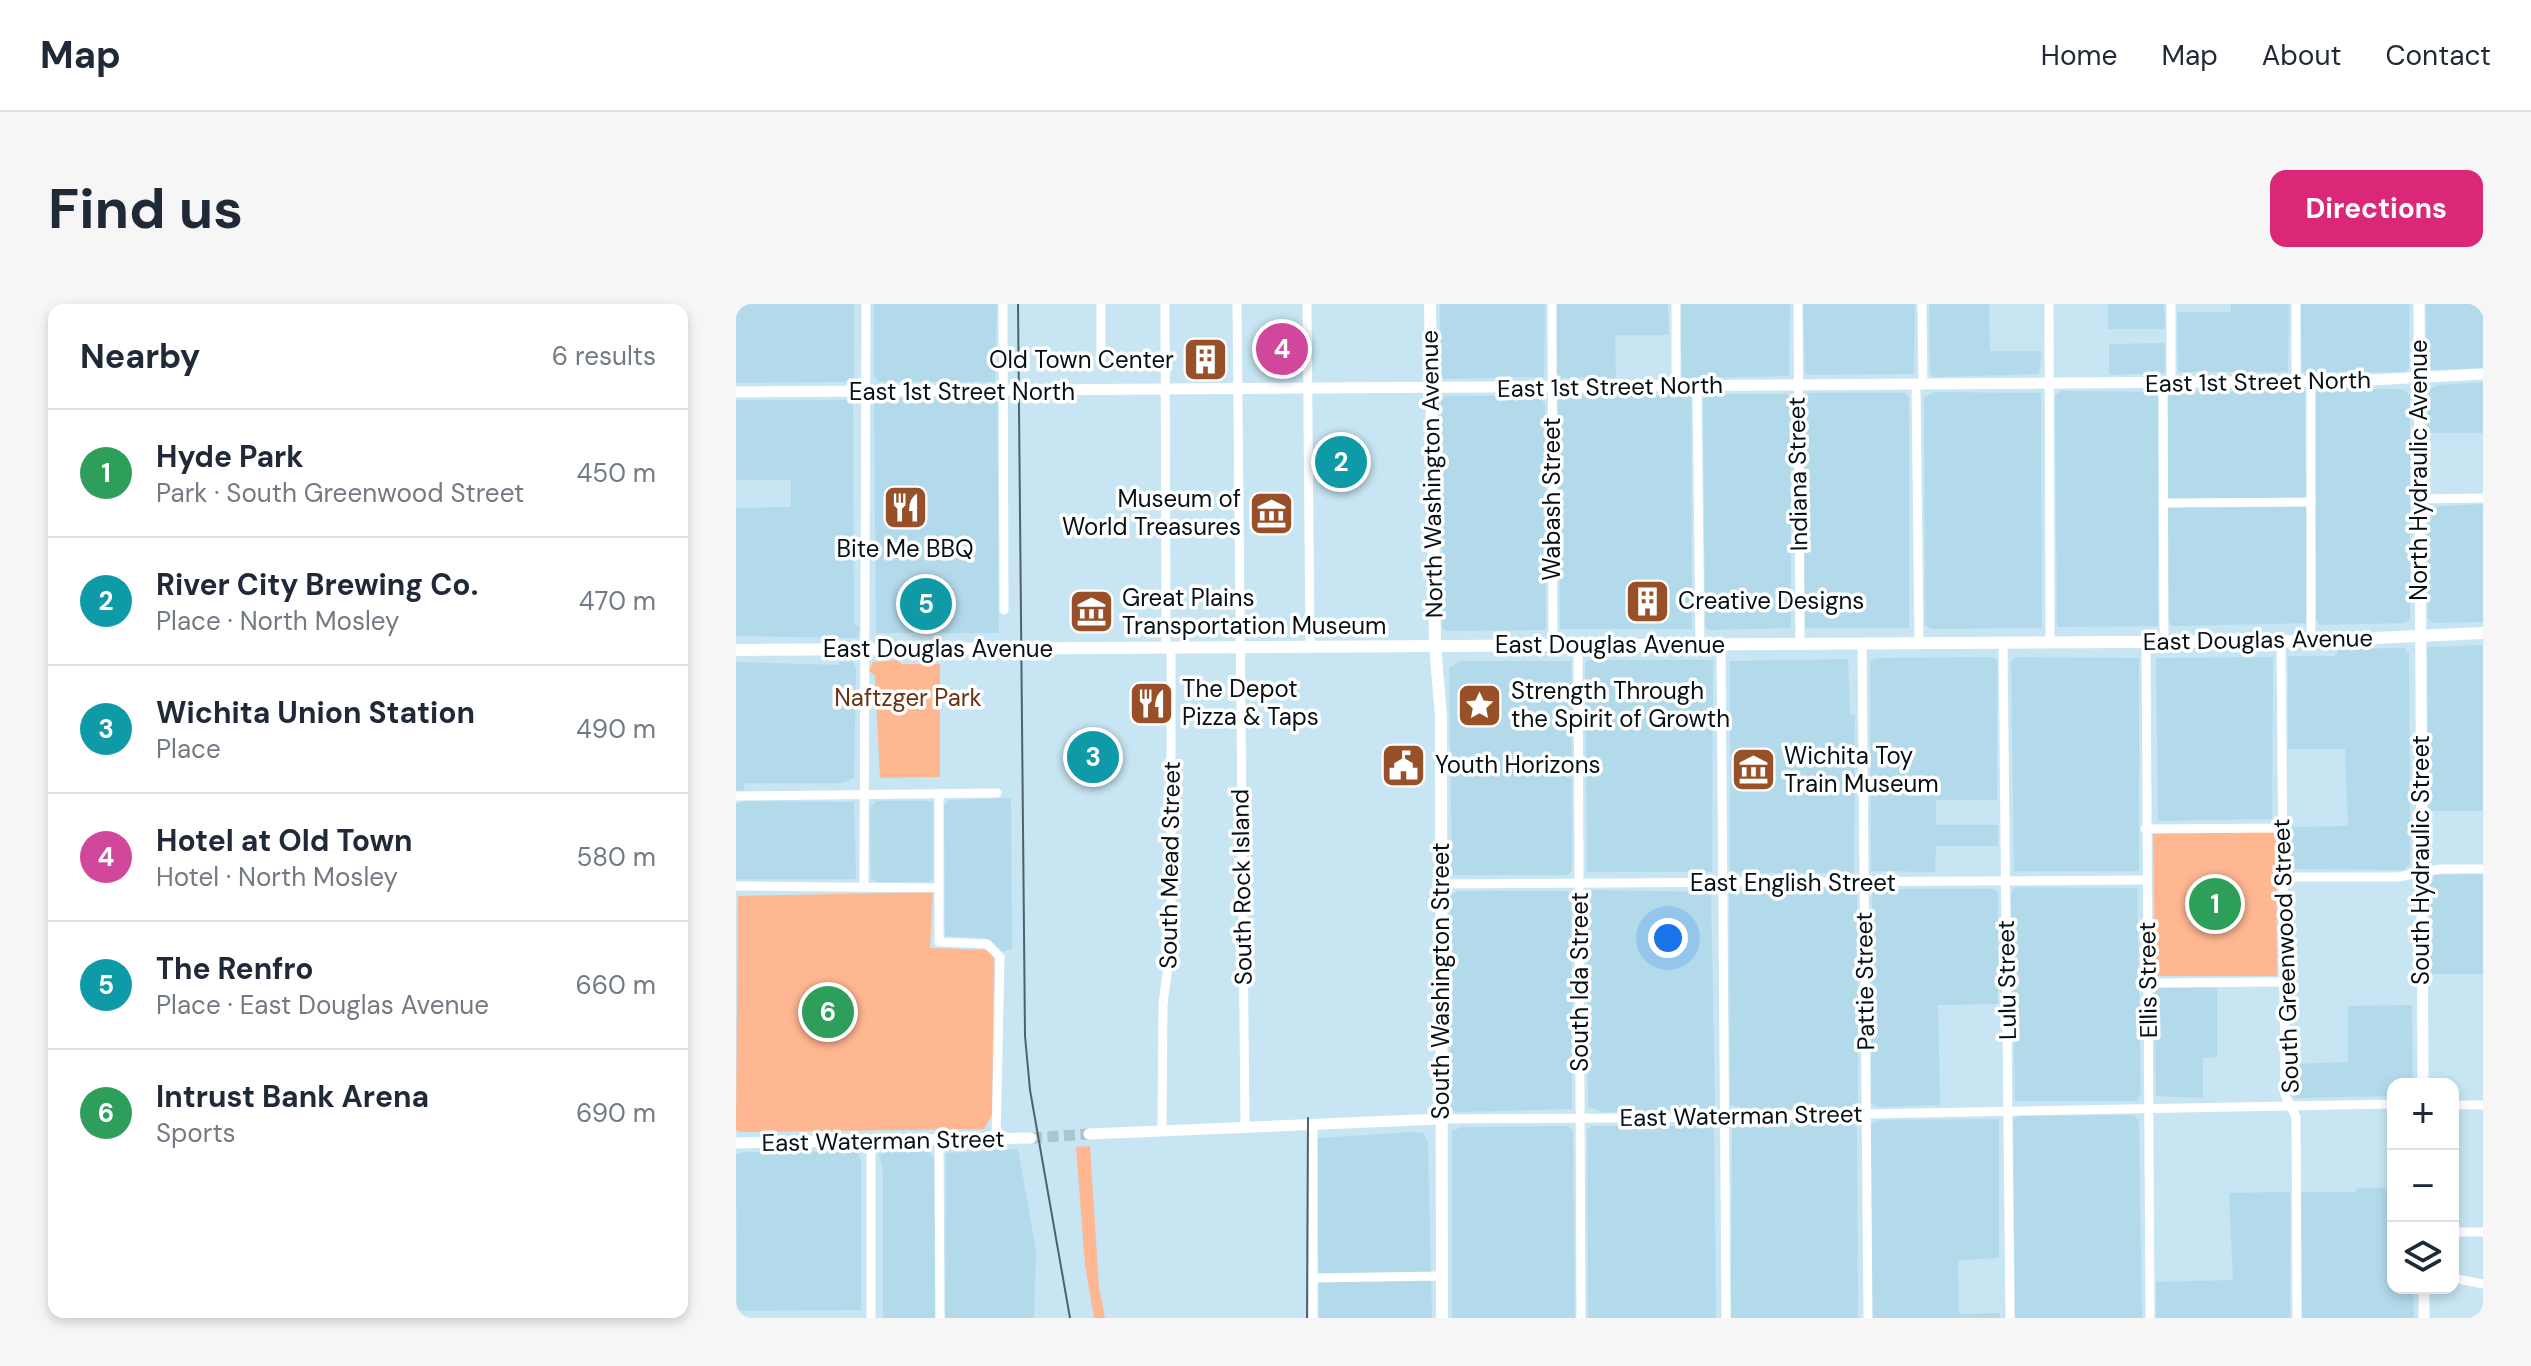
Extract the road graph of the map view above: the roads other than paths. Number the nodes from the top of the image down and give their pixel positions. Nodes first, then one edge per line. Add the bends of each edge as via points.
1 (866, 304) edge
2 (1003, 304) edge
3 (1101, 304) edge
4 (1165, 304) edge
5 (1237, 304) edge
6 (1307, 304) edge
7 (1430, 304) edge
8 (1552, 304) edge
9 (1676, 304) edge
10 (1798, 304) edge
11 (1922, 304) edge
12 (2049, 304) edge
13 (2171, 304) edge
14 (2296, 304) edge
15 (2419, 304) edge
16 (1101, 364) dead end
17 (2483, 374) edge
18 (2419, 378) junction
19 (2296, 382) junction
20 (2311, 382) junction
21 (2167, 383) junction
22 (2049, 384) junction
23 (1797, 385) junction
24 (1919, 385) junction
25 (1676, 386) junction
26 (1697, 386) junction
27 (1552, 387) junction
28 (1307, 389) junction
29 (1430, 389) junction
30 (1237, 390) junction
31 (1165, 391) junction
32 (736, 392) edge
33 (866, 392) junction
34 (1003, 392) junction
35 (2483, 498) edge
36 (2419, 499) junction
37 (2311, 502) junction
38 (2163, 503) junction
39 (1004, 610) dead end
40 (2483, 633) edge
41 (2420, 636) junction
42 (2146, 641) junction
43 (2164, 641) junction
44 (2281, 641) junction
45 (2311, 641) junction
46 (2003, 642) junction
47 (2050, 642) junction
48 (1862, 643) junction
49 (1919, 643) junction
50 (1800, 644) junction
51 (1310, 645) junction
52 (1435, 645) junction
53 (1553, 645) junction
54 (1578, 645) junction
55 (1700, 645) junction
56 (1721, 645) junction
57 (1239, 646) junction
58 (1169, 647) junction
59 (865, 649) junction
60 (736, 650) edge
61 (997, 793) dead end
62 (862, 795) junction
63 (939, 795) junction
64 (736, 796) edge
65 (2282, 828) junction
66 (2145, 829) junction
67 (2483, 869) edge
68 (2422, 872) junction
69 (2282, 877) junction
70 (2145, 880) junction
71 (2006, 881) junction
72 (1863, 882) junction
73 (1723, 883) junction
74 (1442, 884) junction
75 (1579, 884) junction
76 (736, 886) edge
77 (864, 887) junction
78 (939, 888) junction
79 (2283, 982) junction
80 (2149, 983) junction
81 (2423, 1078) edge
82 (2387, 1104) edge
83 (2290, 1105) junction
84 (2459, 1105) edge
85 (2483, 1105) edge
86 (2149, 1108) junction
87 (2009, 1111) junction
88 (1867, 1114) junction
89 (1726, 1117) junction
90 (1440, 1119) junction
91 (1581, 1119) junction
92 (1313, 1126) junction
93 (1245, 1127) junction
94 (1162, 1130) junction
95 (1089, 1134) tunnel mouth
96 (1031, 1138) tunnel mouth
97 (996, 1140) junction
98 (939, 1141) junction
99 (871, 1142) junction
100 (736, 1143) edge
101 (2459, 1232) edge
102 (2483, 1232) edge
103 (1441, 1276) junction
104 (1313, 1278) junction
105 (2459, 1279) edge
106 (2483, 1284) edge
107 (2424, 1294) edge
108 (871, 1318) edge
109 (940, 1318) edge
110 (1313, 1318) edge
111 (1442, 1318) edge
112 (1581, 1318) edge
113 (1726, 1318) edge
114 (1868, 1318) edge
115 (2010, 1318) edge
116 (2150, 1318) edge
117 (2297, 1318) edge
118 (2424, 1318) edge

1 - 33 street
2 - 34 street
3 - 16 street
4 - 31 street, South Mead Street
5 - 30 street, South Rock Island
6 - 28 street
7 - 29 main road, North Washington Avenue
8 - 27 street, Wabash Street
9 - 25 street
10 - 23 street, Indiana Street
11 - 24 street
12 - 22 street
13 - 21 street
14 - 19 street
15 - 18 street, North Hydraulic Avenue
17 - 18 street, East 1st Street North
18 - 20 street, East 1st Street North
18 - 36 street, North Hydraulic Avenue
19 - 20 street, East 1st Street North
19 - 21 street, East 1st Street North
20 - 37 street
21 - 22 street, East 1st Street North
21 - 38 street
22 - 24 street, East 1st Street North
22 - 47 street
23 - 24 street, East 1st Street North
23 - 26 street, East 1st Street North
23 - 50 street, Indiana Street
24 - 49 street
25 - 26 street, East 1st Street North
25 - 27 street, East 1st Street North
26 - 55 street
27 - 29 street, East 1st Street North
27 - 53 street, Wabash Street
28 - 29 street, East 1st Street North
28 - 30 street, East 1st Street North
28 - 51 street
29 - 52 main road, North Washington Avenue
30 - 31 street, East 1st Street North
30 - 57 street, South Rock Island
31 - 34 street, East 1st Street North
31 - 58 street, South Mead Street
32 - 33 street, East 1st Street North
33 - 34 street, East 1st Street North
33 - 59 street
34 - 39 street
35 - 36 street
36 - 41 street, North Hydraulic Avenue
37 - 38 street
37 - 45 street
38 - 43 street
40 - 41 main road, East Douglas Avenue
41 - 45 main road, East Douglas Avenue
41 - 68 street, South Hydraulic Street
42 - 43 main road, East Douglas Avenue
42 - 47 main road, East Douglas Avenue
42 - 66 street, Ellis Street
43 - 44 main road, East Douglas Avenue
44 - 45 main road, East Douglas Avenue
44 - 65 street, South Greenwood Street
46 - 47 main road, East Douglas Avenue
46 - 49 main road, East Douglas Avenue
46 - 71 street, Lulu Street
48 - 49 main road, East Douglas Avenue
48 - 50 main road, East Douglas Avenue
48 - 72 street, Pattie Street
50 - 56 main road, East Douglas Avenue
51 - 52 main road, East Douglas Avenue
51 - 57 main road, East Douglas Avenue
52 - 53 main road, East Douglas Avenue
52 - 74 main road, South Washington Street
53 - 54 main road, East Douglas Avenue
54 - 55 main road, East Douglas Avenue
54 - 75 street, South Ida Street
55 - 56 main road, East Douglas Avenue
56 - 73 street
57 - 58 main road, East Douglas Avenue
57 - 93 street, South Rock Island
58 - 59 main road, East Douglas Avenue
58 - 94 street, South Mead Street via 1171,944 1163,1004
59 - 60 main road, East Douglas Avenue
59 - 62 street
61 - 63 street
62 - 63 street
62 - 64 street
62 - 77 street
63 - 78 street
65 - 66 street
65 - 69 street, South Greenwood Street
66 - 70 street, Ellis Street
67 - 68 street
68 - 69 street via 2398,877
68 - 81 street, South Hydraulic Street
69 - 79 street, South Greenwood Street
70 - 71 street, East English Street
70 - 80 street, Ellis Street
71 - 72 street, East English Street
71 - 87 street, Lulu Street
72 - 73 street, East English Street
72 - 88 street, Pattie Street
73 - 75 street, East English Street
73 - 89 street
74 - 75 street, East English Street
74 - 90 main road, South Washington Street
75 - 91 street, South Ida Street
76 - 77 street
77 - 78 street
78 - 97 street via 939,942 982,942 1000,957
79 - 80 street
79 - 83 street, South Greenwood Street via 2285,1095
80 - 86 street, Ellis Street
82 - 83 street, East Waterman Street
83 - 86 street, East Waterman Street
83 - 117 street, South Greenwood Street via 2296,1117
84 - 85 street
86 - 87 street, East Waterman Street
86 - 116 street, Ellis Street
87 - 88 street, East Waterman Street
87 - 115 street, Lulu Street
88 - 89 street, East Waterman Street
88 - 114 street, Pattie Street
89 - 91 street, East Waterman Street
89 - 113 street
90 - 91 street, East Waterman Street
90 - 92 street, East Waterman Street
90 - 103 main road, South Washington Street
91 - 112 street, South Ida Street
92 - 93 street, East Waterman Street
92 - 104 street
93 - 94 street, East Waterman Street
94 - 95 street, East Waterman Street
96 - 97 street, East Waterman Street
97 - 98 street, East Waterman Street
98 - 99 street, East Waterman Street
98 - 109 street
99 - 100 street, East Waterman Street
99 - 108 street
101 - 102 street
103 - 104 street
103 - 111 main road, South Washington Street
104 - 110 street
105 - 106 street
107 - 118 street

